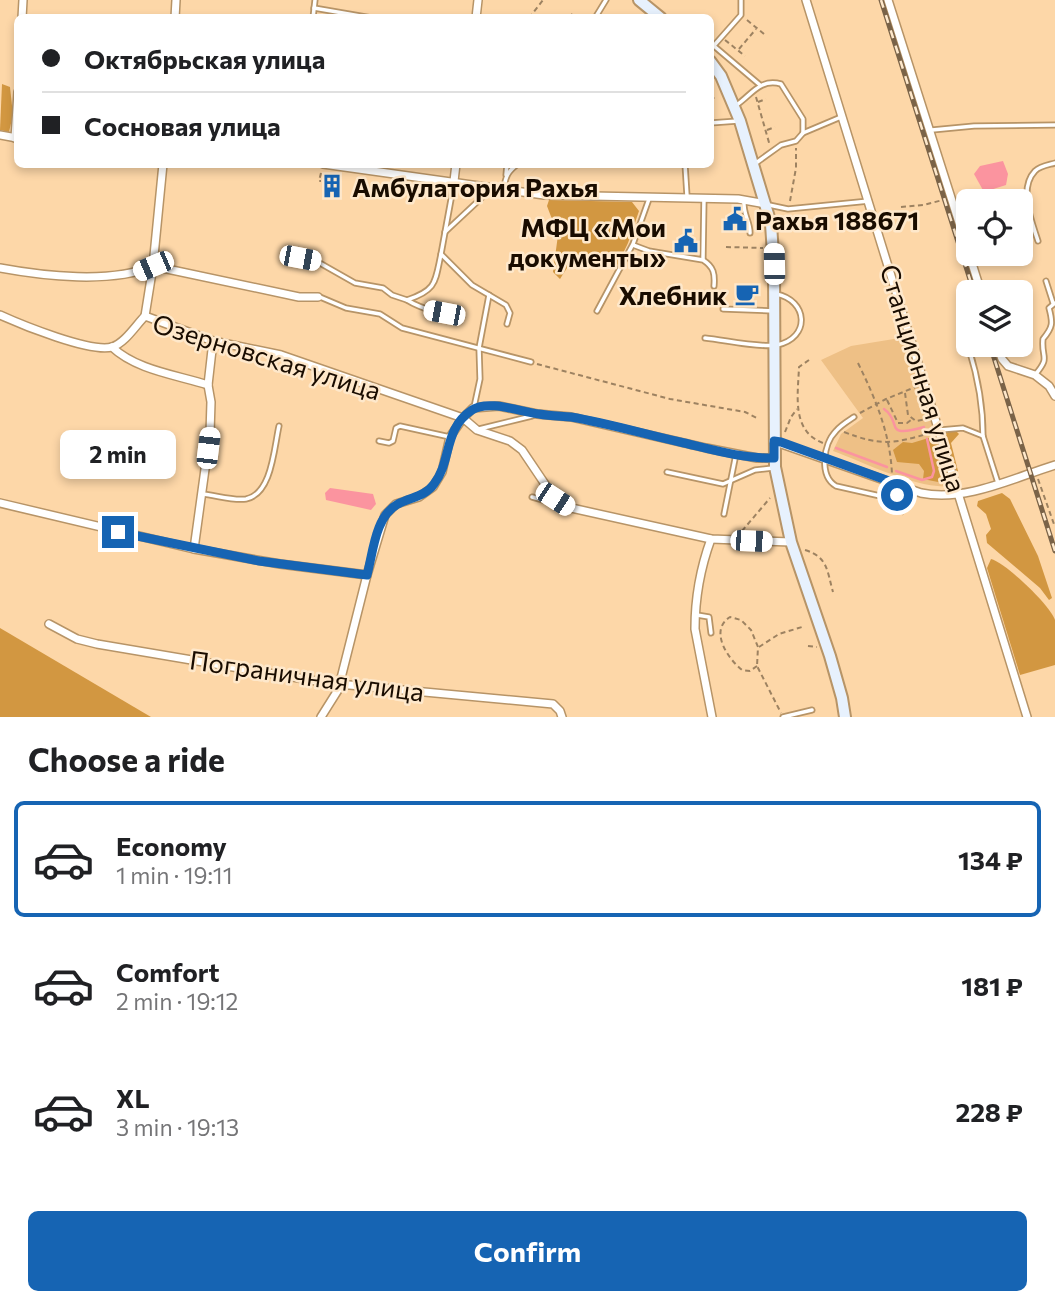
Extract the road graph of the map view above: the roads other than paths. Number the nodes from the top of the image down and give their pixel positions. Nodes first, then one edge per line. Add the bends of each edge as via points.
1 (315, 0) edge
2 (639, 0) edge
3 (741, 0) edge
4 (806, 0) edge
5 (888, 0) edge
6 (314, 8) junction
7 (313, 14) edge
8 (349, 14) edge
9 (656, 14) edge
10 (714, 46) edge
11 (714, 50) edge
12 (714, 66) edge
13 (760, 85) junction
14 (734, 107) junction
15 (841, 117) junction
16 (740, 121) junction
17 (714, 123) edge
18 (1055, 125) edge
19 (930, 131) junction
20 (803, 133) junction
21 (1055, 163) edge
22 (754, 164) junction
23 (163, 168) edge
24 (354, 168) edge
25 (456, 168) edge
26 (506, 168) edge
27 (512, 168) edge
28 (685, 168) edge
29 (505, 177) junction
30 (454, 181) junction
31 (493, 187) junction
32 (504, 189) junction
33 (649, 197) junction
34 (688, 198) junction
35 (704, 198) junction
36 (744, 200) junction
37 (869, 201) junction
38 (767, 205) junction
39 (956, 213) edge
40 (444, 233) junction
41 (750, 233) road end
42 (1038, 241) dead end
43 (633, 244) junction
44 (441, 254) junction
45 (300, 258) dead end
46 (703, 260) junction
47 (153, 266) junction
48 (0, 268) edge
49 (1046, 281) dead end
50 (714, 286) dead end
51 (774, 293) junction
52 (489, 295) junction
53 (318, 296) joint
54 (407, 300) junction
55 (1054, 303) edge
56 (723, 309) dead end
57 (597, 311) dead end
58 (774, 311) junction
59 (0, 315) edge
60 (145, 316) junction
61 (460, 321) dead end
62 (507, 324) dead end
63 (705, 338) dead end
64 (213, 341) junction
65 (773, 345) junction
66 (112, 347) junction
67 (479, 348) junction
68 (971, 357) edge
69 (1001, 357) edge
70 (531, 362) road end
71 (1035, 375) junction
72 (208, 385) junction
73 (1055, 396) edge
74 (473, 408) junction
75 (537, 414) junction
76 (854, 417) road end
77 (463, 418) junction
78 (279, 426) dead end
79 (477, 430) junction
80 (940, 430) junction
81 (983, 436) junction
82 (450, 437) junction
83 (379, 441) dead end
84 (777, 442) junction
85 (736, 454) junction
86 (826, 458) junction
87 (774, 463) junction
88 (1055, 465) edge
89 (667, 472) dead end
90 (729, 482) junction
91 (998, 483) junction
92 (900, 485) junction
93 (202, 494) junction
94 (960, 495) junction
95 (532, 497) dead end
96 (555, 499) junction
97 (0, 503) edge
98 (724, 514) dead end
99 (711, 539) junction
100 (792, 544) junction
101 (194, 549) junction
102 (367, 575) junction
103 (695, 615) junction
104 (49, 624) dead end
105 (711, 633) dead end
106 (340, 683) junction
107 (813, 710) dead end
108 (783, 716) edge
109 (321, 717) edge
110 (562, 717) edge
111 (712, 717) edge
112 (845, 717) edge
113 (1027, 717) edge

1 - 6 lane
2 - 9 street
3 - 10 lane via 741,15
4 - 15 street, Станционная улица
5 - 19 street
6 - 7 lane
6 - 8 lane
11 - 13 lane
12 - 14 street
13 - 14 lane
13 - 20 lane via 781,84 803,119
14 - 16 street
15 - 20 lane
15 - 37 street, Станционная улица
16 - 17 lane
16 - 22 street
18 - 19 lane
19 - 39 street
20 - 22 lane
21 - 42 lane via 1032,173 1028,185 1028,209
22 - 38 street
23 - 47 street
24 - 30 street
25 - 30 street
26 - 29 lane
27 - 29 lane
28 - 34 lane
29 - 32 lane
30 - 31 street
30 - 40 lane
31 - 32 street
31 - 40 lane
32 - 33 street via 544,195
33 - 34 street
33 - 43 lane
34 - 35 street
35 - 36 street
35 - 46 lane
36 - 38 street
36 - 41 lane
37 - 38 lane via 788,209
37 - 80 street, Станционная улица
38 - 51 street via 774,248
40 - 44 lane
43 - 46 lane
43 - 57 lane
44 - 52 lane
44 - 54 lane via 431,290
45 - 54 lane
46 - 50 lane via 715,273
47 - 48 street via 111,276 32,274
47 - 53 street via 299,297
47 - 60 street
49 - 55 lane
51 - 58 street
51 - 65 lane via 793,300 802,319 794,337
52 - 62 lane via 506,305 510,313
52 - 67 lane
53 - 67 lane via 346,308 380,314 402,328
54 - 61 lane
55 - 71 lane via 1049,308 1051,329 1043,339 1044,365
56 - 58 lane
58 - 65 street
59 - 66 street, Озерновская улица via 41,333
60 - 64 street, Озерновская улица
60 - 66 street, Озерновская улица
63 - 65 lane
64 - 72 street
64 - 77 street, Озерновская улица via 281,355
65 - 84 street
66 - 72 street via 133,362
67 - 70 lane
67 - 74 lane via 480,379
68 - 81 lane via 981,398
69 - 71 street via 1008,366
71 - 73 street
72 - 93 street via 210,433
74 - 75 street via 499,406
74 - 77 street
75 - 79 lane
75 - 85 street via 570,417
76 - 86 lane via 836,429
77 - 79 street, Озерновская улица
77 - 82 street
78 - 93 lane via 266,485 257,495 245,499
79 - 96 street, Озерновская улица via 522,450
80 - 81 lane via 963,428
80 - 94 street, Станционная улица
81 - 91 lane
82 - 83 lane via 400,426 393,441
82 - 102 street via 442,472 433,486 385,514
84 - 86 street
84 - 87 street
85 - 87 street
85 - 90 lane
86 - 92 street
86 - 92 lane via 826,476 836,486 889,498 897,495
87 - 90 lane
87 - 100 street
88 - 91 street
89 - 90 lane via 718,484
90 - 98 lane
91 - 94 street
92 - 94 street via 940,497
93 - 101 street
94 - 113 street, Станционная улица
95 - 96 lane
96 - 99 street via 567,507
97 - 101 street
99 - 100 street
99 - 103 street via 698,581
100 - 112 street via 830,656
101 - 102 street
102 - 106 street
103 - 105 lane via 709,617
103 - 111 street
104 - 106 street, Пограничная улица via 97,644
106 - 109 street
106 - 110 street, Пограничная улица via 553,704
107 - 108 lane

